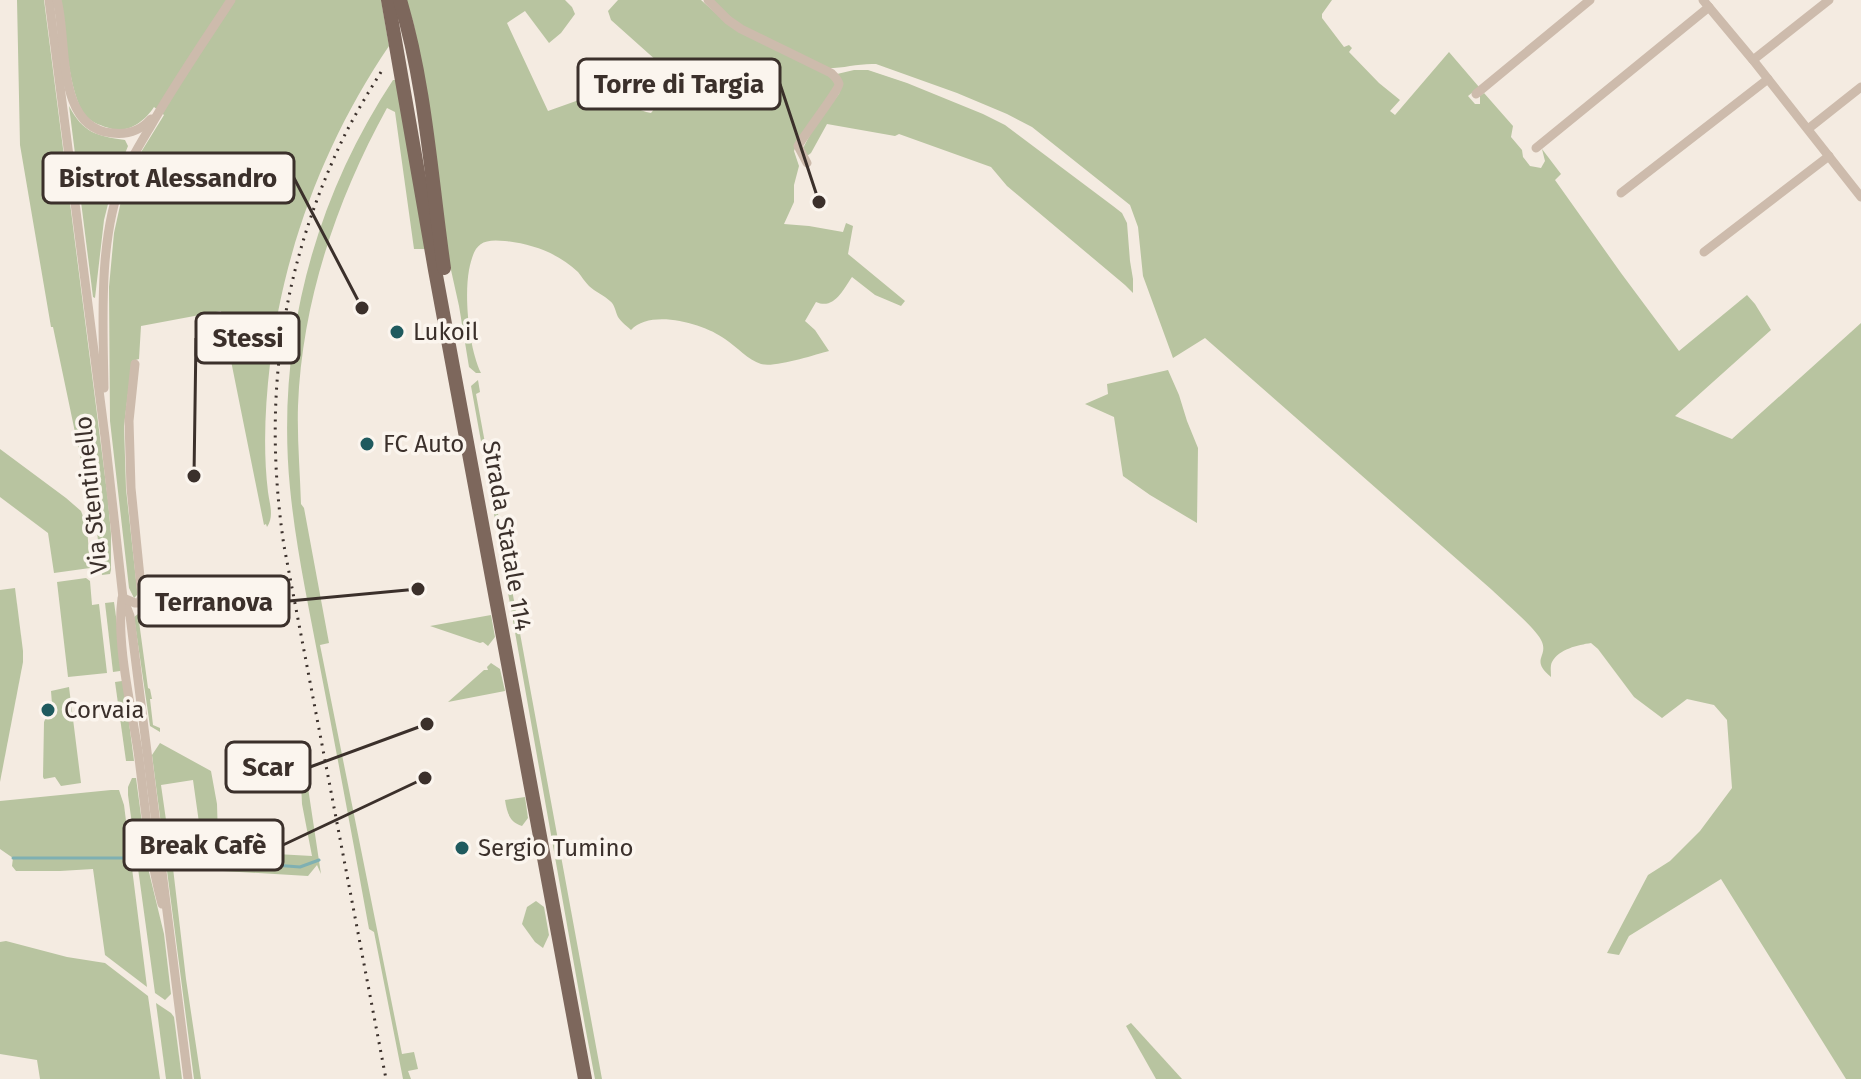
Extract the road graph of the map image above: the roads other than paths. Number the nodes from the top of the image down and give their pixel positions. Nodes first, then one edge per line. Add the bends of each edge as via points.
1 (49, 0) edge
2 (57, 0) edge
3 (231, 0) edge
4 (388, 0) edge
5 (400, 0) edge
6 (708, 0) edge
7 (1590, 0) edge
8 (1829, 0) edge
9 (1706, 4) edge
10 (1753, 60) junction
11 (1768, 79) junction
12 (1861, 87) edge
13 (1476, 94) dead end
14 (159, 111) junction
15 (1808, 129) junction
16 (1536, 148) dead end
17 (1829, 156) junction
18 (807, 163) dead end
19 (1621, 193) dead end
20 (1861, 197) edge
21 (1704, 252) dead end
22 (88, 302) junction
23 (102, 304) junction
24 (135, 364) dead end
25 (105, 437) junction
26 (123, 598) junction
27 (188, 1079) edge
28 (585, 1079) edge
29 (592, 1079) edge

1 - 22 street, Via Stentinello
2 - 14 street via 70,95 81,116 97,129 127,134
3 - 14 street
4 - 28 main road, Strada Statale 114
5 - 29 main road, Strada Statale 114 via 422,94 444,265
6 - 18 street via 741,29 837,79 837,91 798,146
7 - 13 street
8 - 10 street
9 - 10 street
9 - 16 street
10 - 11 street
11 - 15 street
11 - 19 street
12 - 15 street
14 - 23 street via 122,179 108,238
15 - 17 street
17 - 20 street
17 - 21 street
22 - 23 street
22 - 25 street, Via Stentinello
23 - 25 street
24 - 26 street via 129,421 131,488 142,597 139,603
25 - 26 street, Via Stentinello
26 - 27 street, Via Stentinello via 120,618 144,755 153,870 170,938

